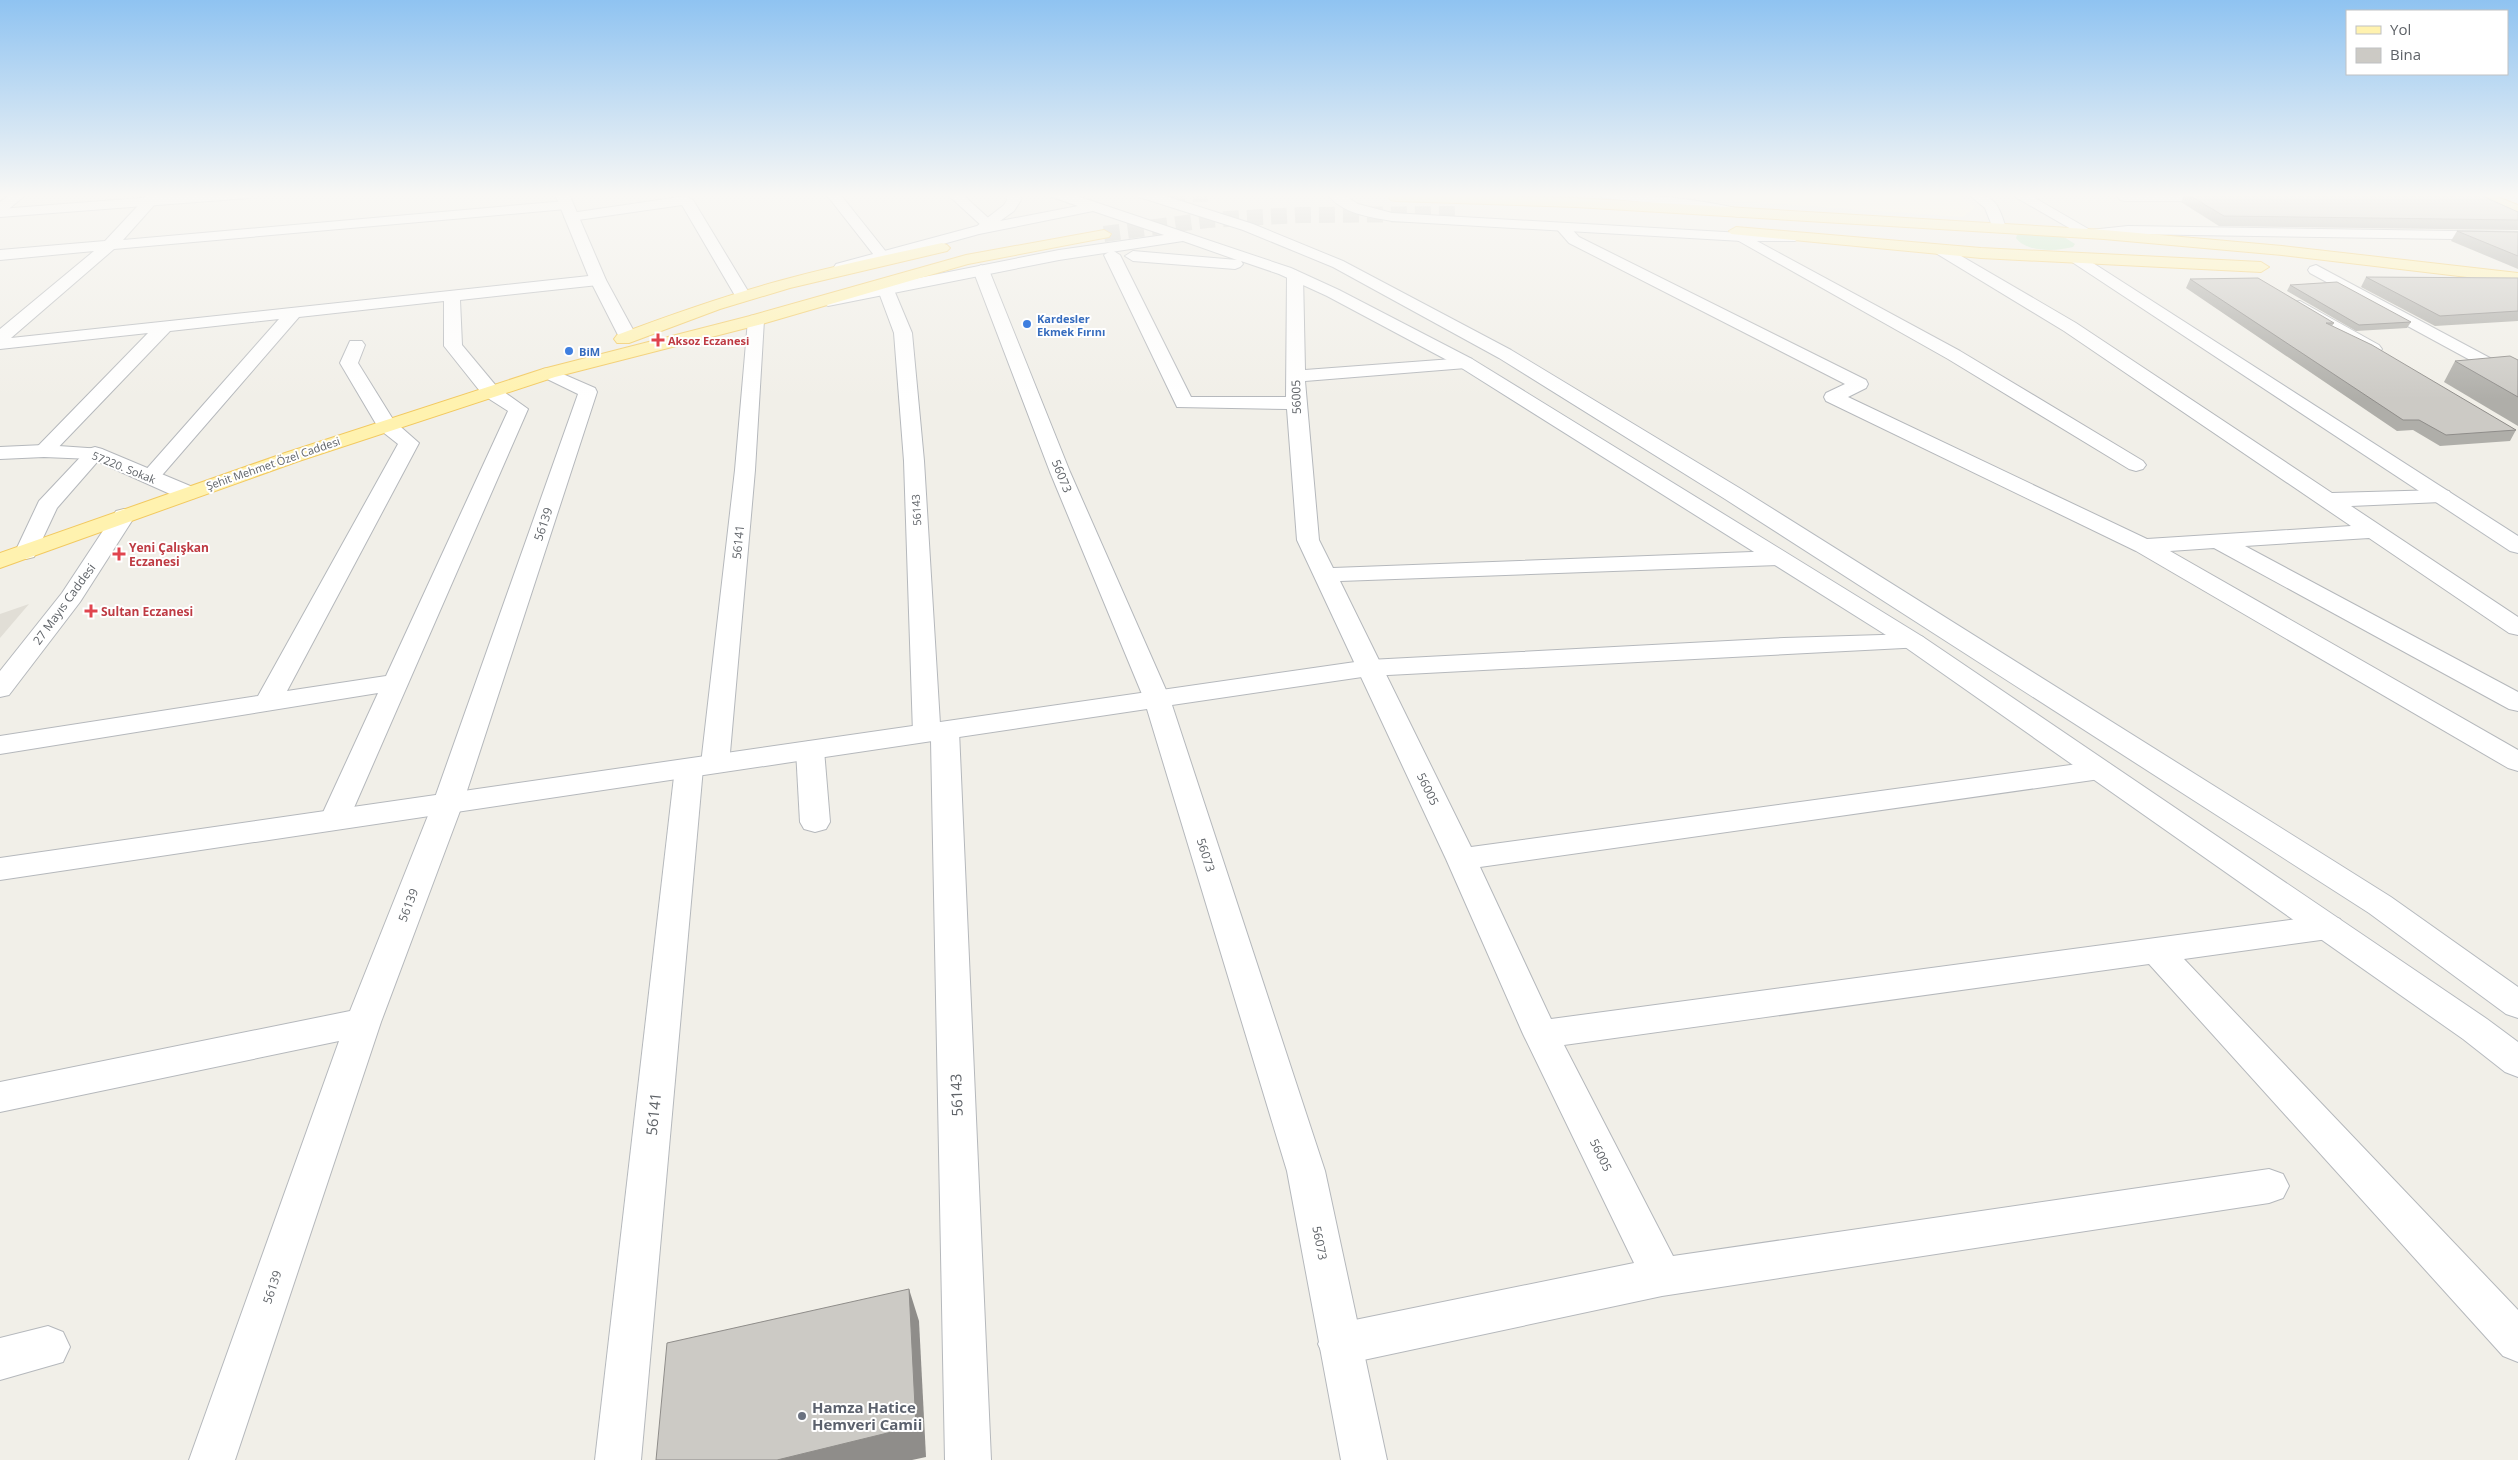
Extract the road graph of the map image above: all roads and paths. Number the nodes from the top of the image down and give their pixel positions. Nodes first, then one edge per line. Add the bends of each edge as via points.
1 (90, 262) edge
2 (590, 262) edge
3 (723, 262) edge
4 (861, 262) edge
5 (878, 262) edge
6 (959, 262) edge
7 (1022, 262) edge
8 (1115, 262) edge
9 (1215, 262) edge
10 (1260, 262) edge
11 (1333, 262) edge
12 (1618, 262) edge
13 (1787, 262) edge
14 (1961, 262) edge
15 (2082, 262) edge
16 (2144, 262) edge
17 (2380, 262) edge
18 (1338, 264) junction
19 (2280, 268) dead end
20 (2298, 269) dead end
21 (981, 270) junction
22 (2316, 270) junction
23 (1290, 273) junction
24 (808, 278) junction
25 (2518, 278) edge
26 (598, 280) junction
27 (886, 290) junction
28 (2518, 290) edge
29 (452, 296) junction
30 (743, 296) junction
31 (2283, 296) edge
32 (816, 303) junction
33 (292, 315) junction
34 (683, 315) junction
35 (756, 320) junction
36 (164, 327) junction
37 (715, 330) junction
38 (628, 337) junction
39 (0, 338) edge
40 (0, 344) edge
41 (356, 346) dead end
42 (2384, 356) edge
43 (1466, 363) junction
44 (549, 373) junction
45 (1296, 376) junction
46 (2518, 380) edge
47 (490, 391) junction
48 (1296, 403) junction
49 (386, 425) junction
50 (44, 451) junction
51 (0, 453) edge
52 (96, 453) junction
53 (2136, 464) dead end
54 (150, 477) junction
55 (187, 493) junction
56 (2441, 496) junction
57 (2330, 500) junction
58 (124, 516) junction
59 (2375, 530) junction
60 (2218, 541) junction
61 (2144, 546) junction
62 (2518, 546) edge
63 (26, 552) junction
64 (1778, 558) junction
65 (0, 561) edge
66 (1324, 575) junction
67 (2518, 628) edge
68 (1914, 642) junction
69 (1369, 668) junction
70 (397, 682) junction
71 (0, 688) edge
72 (1157, 700) junction
73 (267, 702) junction
74 (2518, 703) edge
75 (936, 732) junction
76 (0, 745) edge
77 (810, 750) junction
78 (2518, 762) edge
79 (702, 766) junction
80 (2100, 770) junction
81 (448, 803) junction
82 (335, 819) junction
83 (814, 822) dead end
84 (1461, 859) junction
85 (0, 869) edge
86 (2328, 927) junction
87 (2157, 951) junction
88 (2518, 1005) edge
89 (363, 1022) junction
90 (1541, 1034) junction
91 (2518, 1062) edge
92 (0, 1096) edge
93 (2269, 1186) dead end
94 (1662, 1278) junction
95 (2518, 1341) edge
96 (1340, 1344) junction
97 (48, 1347) dead end
98 (0, 1359) edge
99 (212, 1460) edge
100 (618, 1460) edge
101 (968, 1460) edge
102 (1364, 1460) edge

1 - 39 street
2 - 26 street
3 - 30 street
4 - 24 street
5 - 24 main road
6 - 32 main road
7 - 21 street
8 - 48 street via 1184,403
9 - 23 street
10 - 23 street
11 - 18 street
12 - 61 street via 1859,384 1832,397
13 - 53 street via 1954,355
14 - 57 street via 2070,327
15 - 56 street
16 - 19 main road
17 - 25 main road
18 - 23 street
18 - 88 street via 1505,354 1733,494 2380,905
20 - 22 main road
21 - 27 street
21 - 72 street, 56073 via 1060,472
22 - 28 main road
22 - 46 street
23 - 43 street
23 - 45 street, 56005
24 - 30 main road
26 - 29 street
26 - 38 street
27 - 32 street
27 - 75 street, 56143 via 903,333
29 - 33 street
29 - 47 street via 453,346
30 - 34 main road
31 - 42 street
32 - 35 main road
33 - 36 street
33 - 54 street
34 - 37 main road via 684,323
34 - 38 main road
35 - 37 main road
35 - 79 street, 56141 via 745,470
36 - 40 street
36 - 50 street
37 - 44 main road
38 - 44 main road via 590,351
41 - 49 street via 349,362
43 - 45 street
43 - 64 street
44 - 47 main road, Şehit Mehmet Özel Caddesi
44 - 81 street, 56139 via 588,392
45 - 48 street, 56005
47 - 49 main road, Şehit Mehmet Özel Caddesi
47 - 70 street via 518,409
48 - 66 street, 56005 via 1308,540
49 - 55 main road, Şehit Mehmet Özel Caddesi
49 - 73 street via 409,443
50 - 51 street, 57220. Sokak
50 - 52 street, 57220. Sokak
52 - 54 street, 57220. Sokak
52 - 63 street via 48,506
54 - 55 street, 57220. Sokak
55 - 58 main road, Şehit Mehmet Özel Caddesi
56 - 57 street
56 - 62 street
57 - 59 street
58 - 63 main road, Şehit Mehmet Özel Caddesi
58 - 71 street, 27 Mayıs Caddesi via 71,597
59 - 60 street
59 - 67 street
60 - 61 street
60 - 74 street
61 - 78 street
63 - 65 main road, Şehit Mehmet Özel Caddesi
64 - 66 street
64 - 68 street
66 - 69 street, 56005
68 - 69 street
68 - 80 street
69 - 72 street
69 - 84 street, 56005
70 - 73 street
70 - 82 street
72 - 75 street
72 - 96 street, 56073 via 1306,1171
73 - 76 street
75 - 77 street
75 - 101 street, 56143
77 - 79 street
77 - 83 street
79 - 81 street
79 - 100 street, 56141
80 - 84 street
80 - 86 street
81 - 82 street
81 - 89 street, 56139
82 - 85 street
84 - 90 street, 56005
86 - 87 street
86 - 91 street
87 - 90 street
87 - 95 street
89 - 92 street
89 - 99 street, 56139
90 - 94 street, 56005
93 - 94 street
94 - 96 street
96 - 102 street, 56073
97 - 98 street

